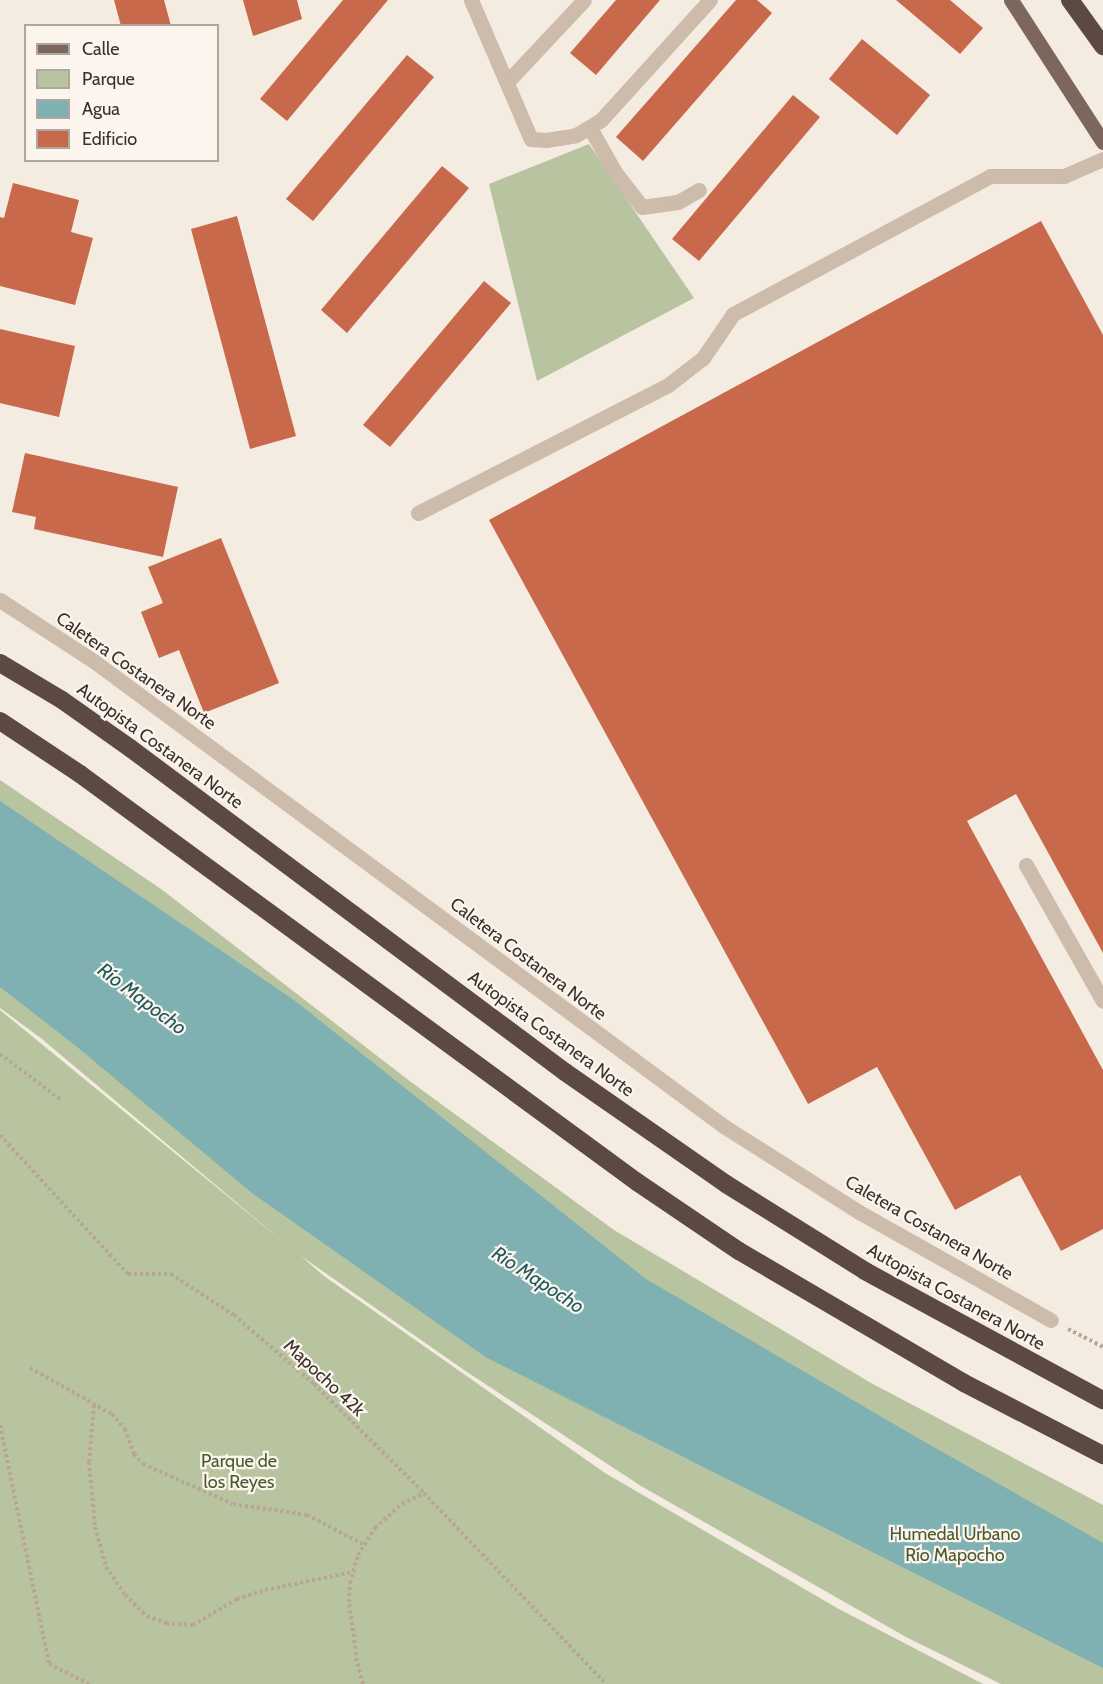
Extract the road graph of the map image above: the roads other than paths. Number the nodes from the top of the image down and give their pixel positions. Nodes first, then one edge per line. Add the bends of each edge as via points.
1 (471, 0) edge
2 (584, 0) edge
3 (710, 0) edge
4 (1011, 0) edge
5 (1070, 0) edge
6 (1103, 46) edge
7 (507, 82) junction
8 (590, 128) junction
9 (1103, 142) edge
10 (1103, 159) edge
11 (699, 190) dead end
12 (418, 513) dead end
13 (0, 600) edge
14 (0, 663) edge
15 (0, 721) edge
16 (1026, 866) dead end
17 (1103, 1001) edge
18 (1051, 1320) road end
19 (1103, 1400) edge
20 (1103, 1455) edge

1 - 7 street
2 - 7 street
3 - 8 street
4 - 9 main road
5 - 6 highway
7 - 8 street via 531,139 561,139
8 - 11 street via 615,172 642,207 678,202
10 - 12 street via 1064,176 990,176 733,314 704,358 668,385
13 - 18 street, Caletera Costanera Norte via 95,662 725,1127 859,1212
14 - 19 highway, Autopista Costanera Norte via 130,748 565,1072 726,1184 865,1271
15 - 20 highway via 80,774 627,1176 739,1251 964,1383
16 - 17 street

